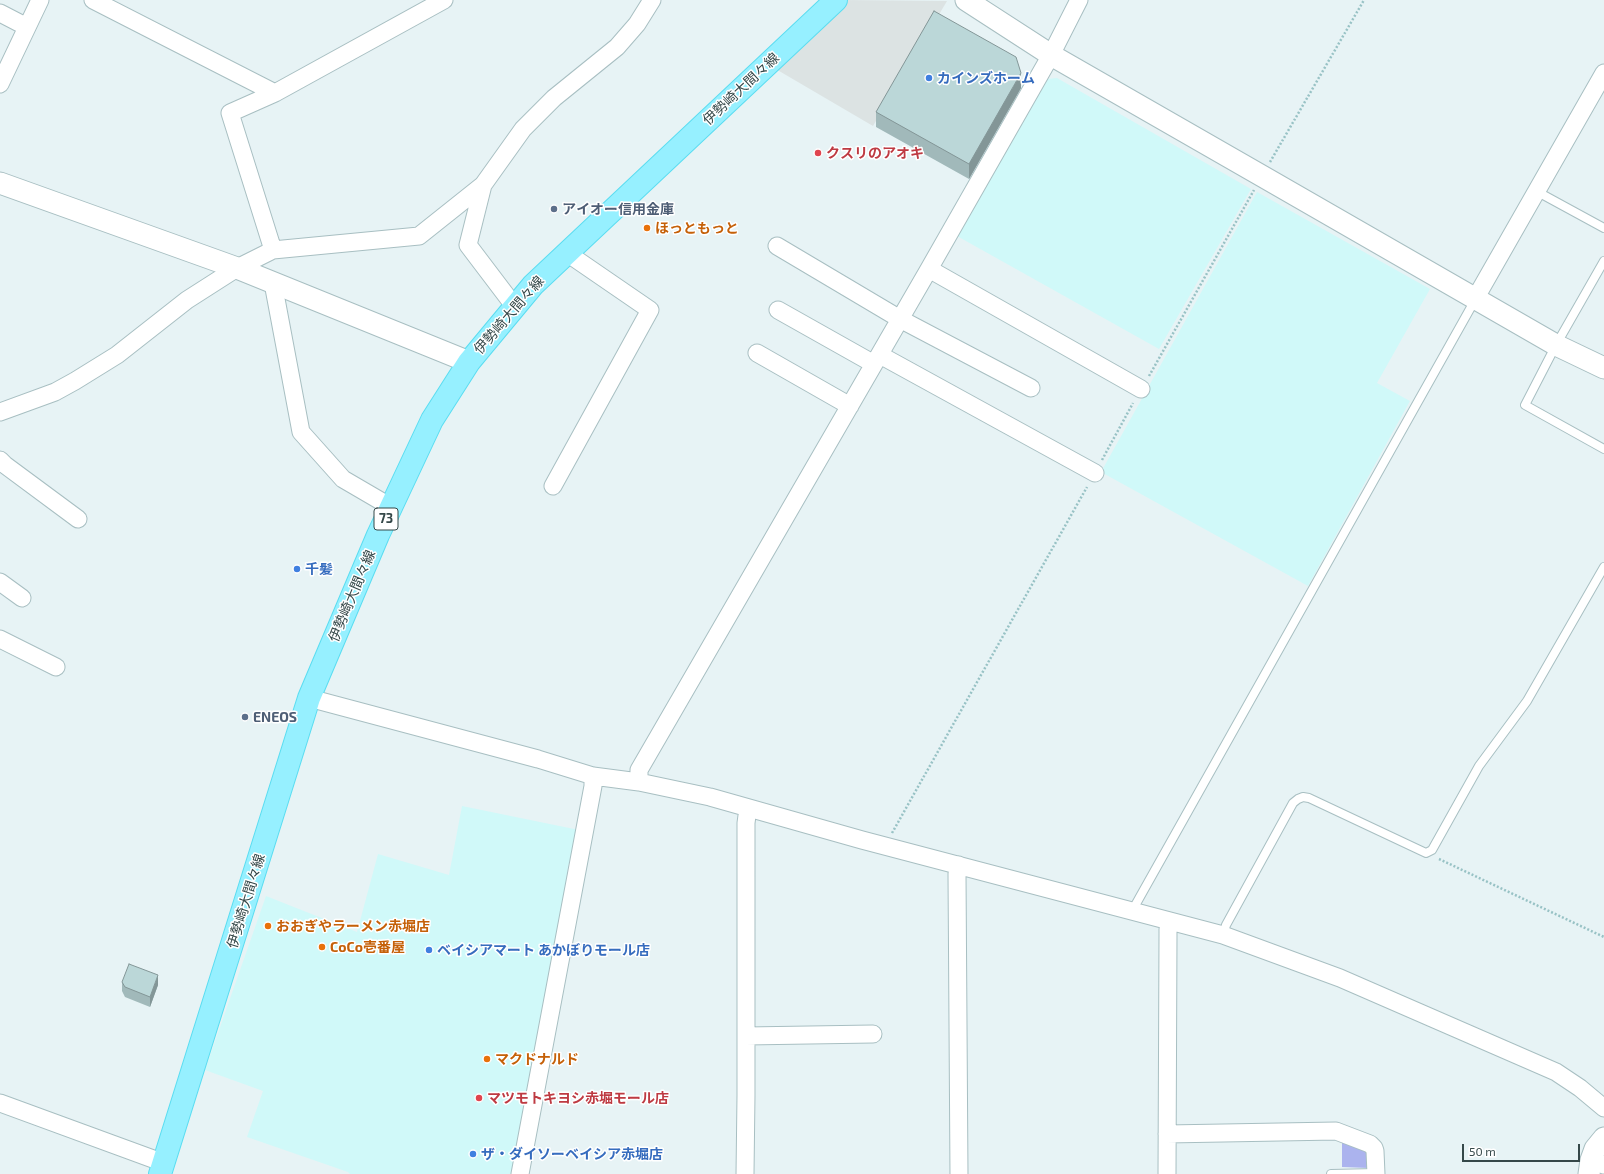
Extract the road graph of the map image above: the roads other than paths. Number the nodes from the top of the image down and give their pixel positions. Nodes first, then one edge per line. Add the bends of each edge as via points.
1 (40, 0) edge
2 (92, 0) edge
3 (444, 0) edge
4 (652, 0) edge
5 (836, 0) edge
6 (966, 0) edge
7 (1079, 0) edge
8 (0, 14) edge
9 (27, 27) junction
10 (1051, 55) junction
11 (1604, 74) edge
12 (0, 84) edge
13 (275, 93) junction
14 (0, 183) edge
15 (483, 185) junction
16 (1536, 191) junction
17 (1604, 228) edge
18 (777, 246) dead end
19 (273, 250) junction
20 (567, 253) junction
21 (1604, 261) edge
22 (237, 268) junction
23 (929, 269) junction
24 (273, 283) junction
25 (1475, 299) junction
26 (515, 307) junction
27 (778, 310) dead end
28 (900, 319) junction
29 (1556, 344) junction
30 (757, 354) dead end
31 (877, 360) junction
32 (469, 362) junction
33 (1604, 368) edge
34 (1031, 388) dead end
35 (1141, 389) road end
36 (850, 406) junction
37 (0, 412) edge
38 (1604, 449) edge
39 (0, 460) edge
40 (1095, 473) road end
41 (553, 486) dead end
42 (391, 507) junction
43 (78, 518) dead end
44 (1604, 567) edge
45 (0, 582) edge
46 (22, 598) dead end
47 (0, 640) edge
48 (56, 667) dead end
49 (309, 698) junction
50 (592, 776) junction
51 (639, 782) junction
52 (748, 808) junction
53 (959, 865) junction
54 (1132, 911) junction
55 (1173, 922) junction
56 (1223, 935) junction
57 (873, 1034) dead end
58 (746, 1036) junction
59 (0, 1103) edge
60 (1604, 1108) edge
61 (1167, 1134) junction
62 (1604, 1138) edge
63 (1595, 1166) edge
64 (162, 1168) edge
65 (520, 1174) edge
66 (745, 1174) edge
67 (959, 1174) edge
68 (1168, 1174) edge
69 (1331, 1174) edge
70 (1376, 1174) edge

1 - 9 street
2 - 13 street
3 - 13 street
4 - 15 street via 637,24 617,47 554,98 523,129
5 - 20 main road, 伊勢崎大間々線 / 73
6 - 10 street
7 - 10 street
8 - 9 street
9 - 12 street
10 - 23 street
10 - 25 street
11 - 16 street
13 - 19 street via 230,113
14 - 22 street
15 - 19 street via 419,236
15 - 26 street via 468,245
16 - 17 lane
16 - 25 street
18 - 28 street
19 - 22 street
20 - 26 main road, 伊勢崎大間々線 / 73 via 533,285
20 - 41 street via 650,310
21 - 29 lane
22 - 24 street
22 - 37 street via 187,300 117,355 75,381 55,392
23 - 28 street
23 - 35 street
24 - 32 street
24 - 42 street via 301,432 343,479
25 - 29 street
25 - 54 lane
26 - 32 main road, 伊勢崎大間々線 / 73
27 - 31 street
28 - 31 street
28 - 34 street
29 - 33 street
29 - 38 lane via 1525,405
30 - 36 street
31 - 36 street
31 - 40 street
32 - 42 main road, 伊勢崎大間々線 / 73 via 432,420
36 - 51 street via 639,770
39 - 43 street
42 - 49 main road, 伊勢崎大間々線 / 73
44 - 56 lane via 1526,700 1480,766 1432,850 1426,853 1309,798 1298,799
45 - 46 street
47 - 48 street
49 - 50 street via 538,759
49 - 64 main road, 伊勢崎大間々線 / 73
50 - 51 street
50 - 65 street via 593,786
51 - 52 street via 710,796
52 - 53 street
52 - 58 street
53 - 54 street
53 - 67 street
54 - 55 street
55 - 56 street
55 - 61 street via 1168,929
56 - 60 street via 1340,978 1556,1072
57 - 58 street
58 - 66 street
59 - 64 street
61 - 68 street
61 - 70 street via 1336,1130 1374,1148
62 - 63 street via 1595,1149
69 - 70 lane

